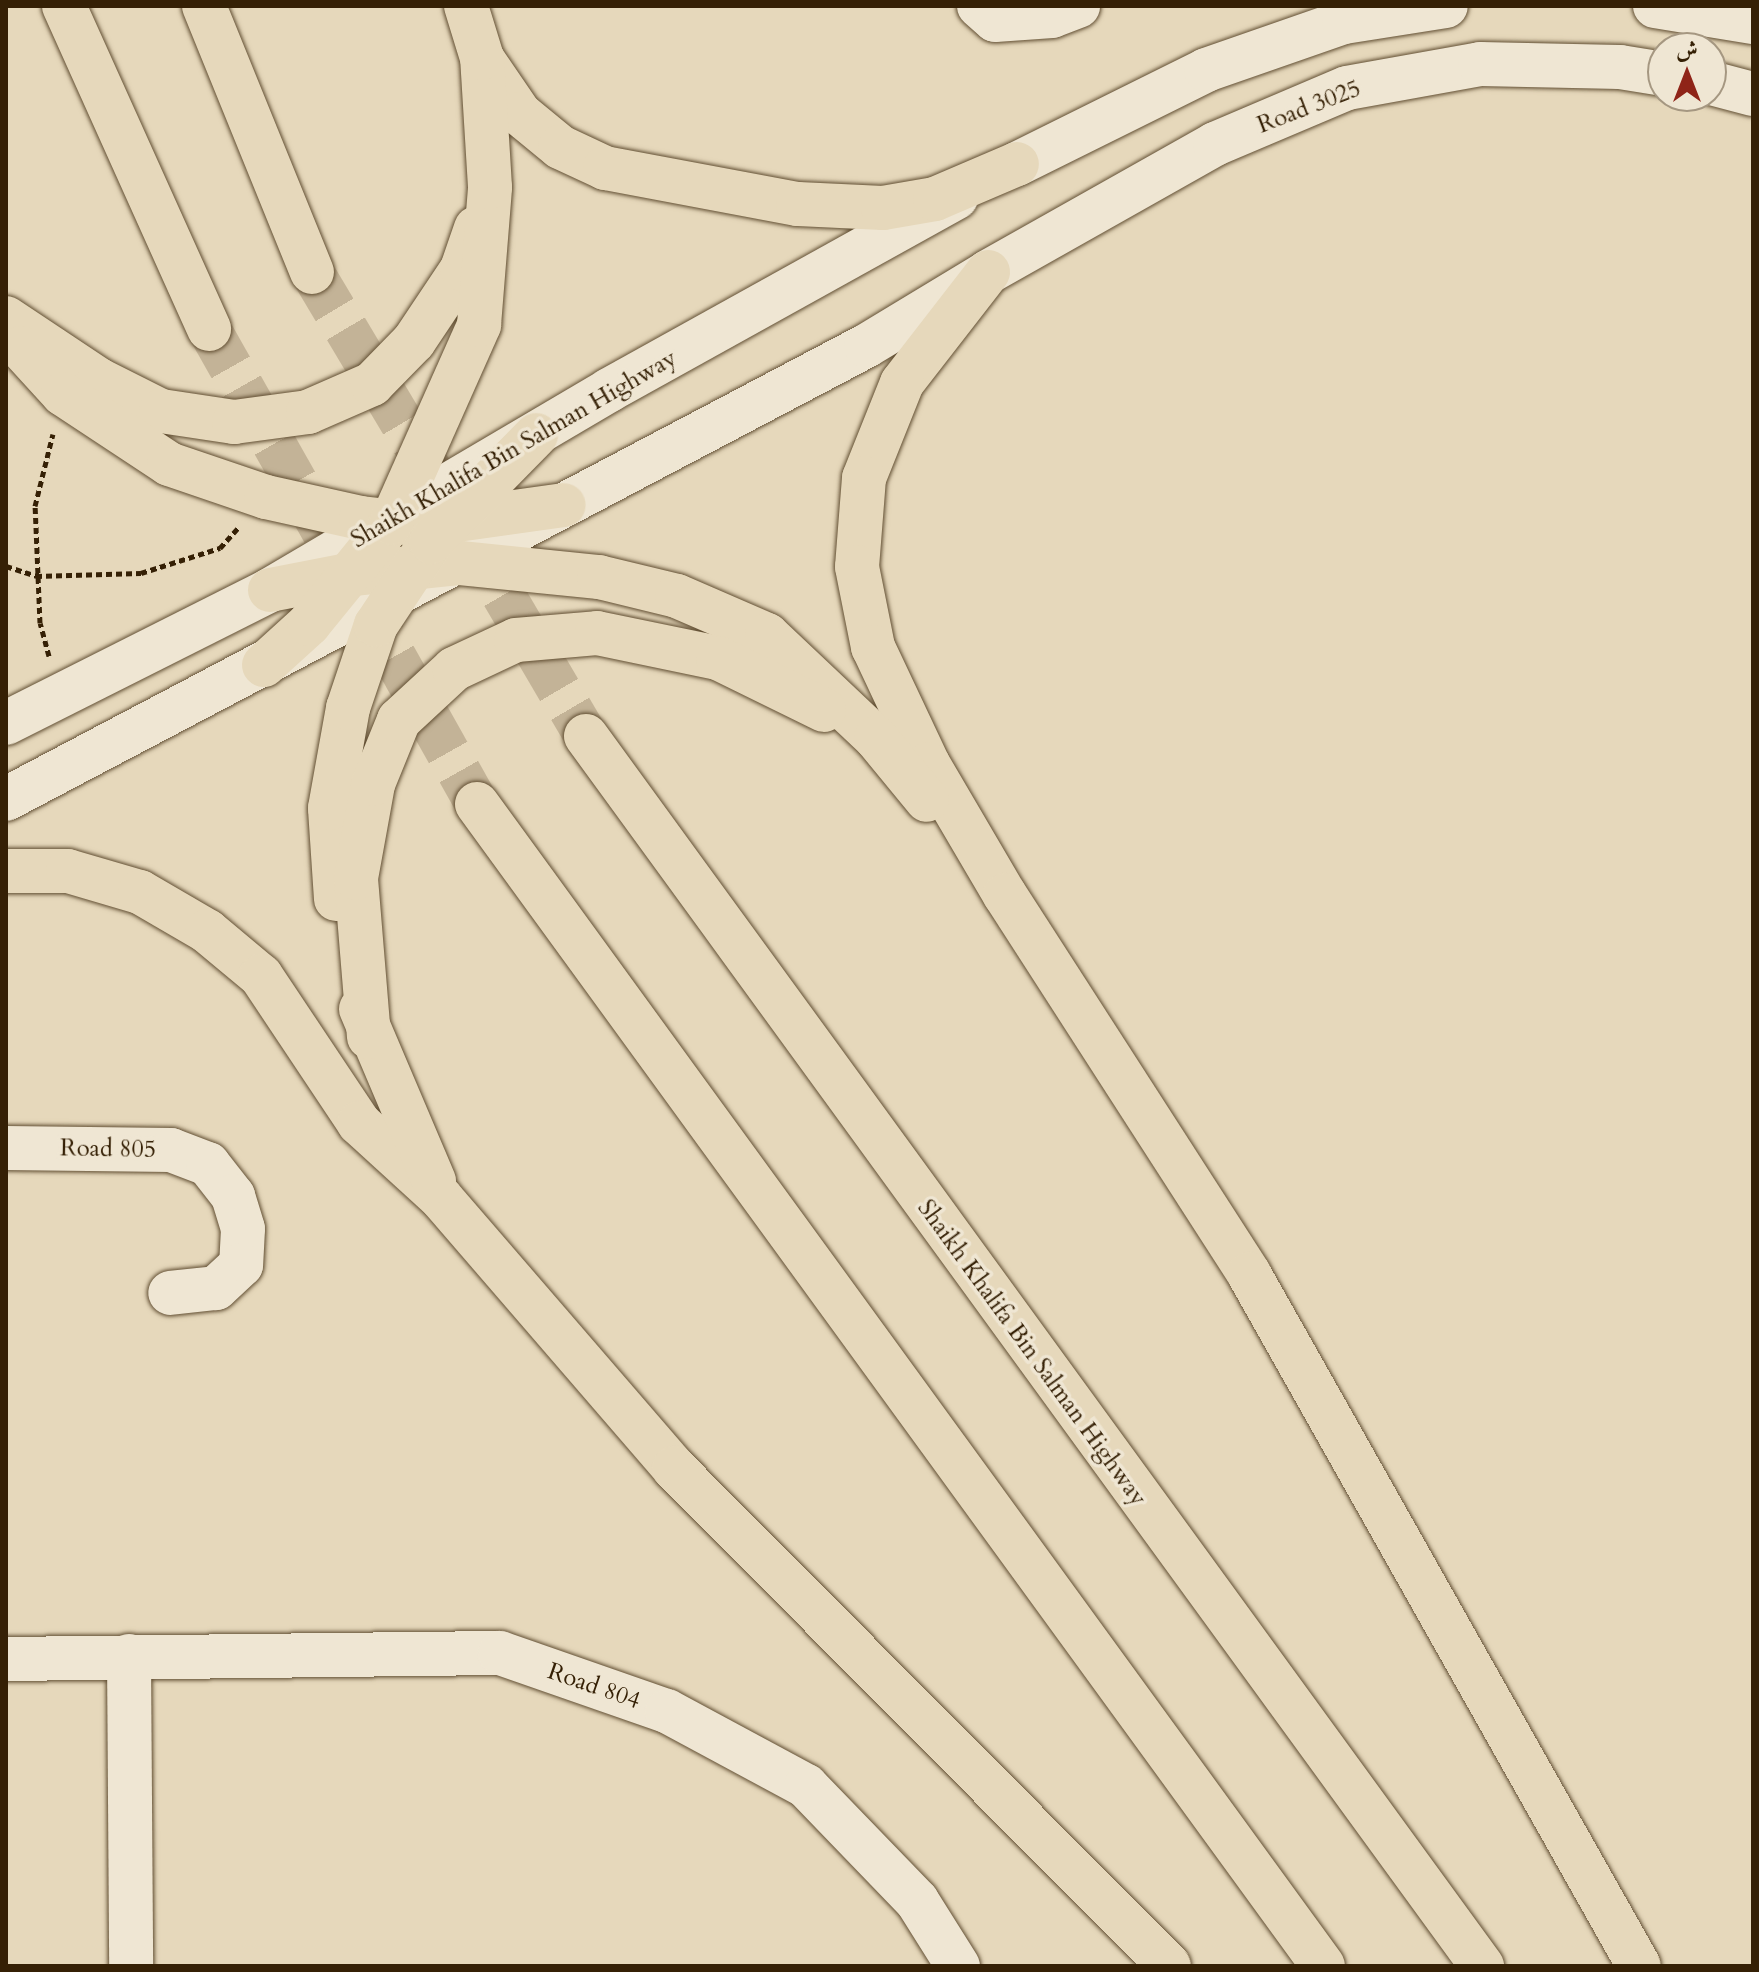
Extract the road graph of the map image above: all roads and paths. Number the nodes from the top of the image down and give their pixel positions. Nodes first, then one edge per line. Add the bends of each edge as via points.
1 (64, 6) edge
2 (204, 6) edge
3 (466, 6) edge
4 (979, 6) edge
5 (1078, 6) edge
6 (1446, 6) edge
7 (1655, 6) edge
8 (1753, 22) edge
9 (482, 58) junction
10 (1647, 71) edge
11 (1727, 87) edge
12 (1753, 94) edge
13 (1017, 164) junction
14 (490, 187) junction
15 (312, 272) tunnel mouth
16 (988, 272) junction
17 (6, 318) edge
18 (209, 329) tunnel mouth
19 (6, 331) edge
20 (63, 394) junction
21 (536, 435) junction
22 (266, 497) junction
23 (391, 523) junction
24 (454, 543) junction
25 (6, 566) edge
26 (353, 574) junction
27 (36, 576) junction
28 (400, 583) junction
29 (270, 590) junction
30 (264, 665) junction
31 (60, 697) junction
32 (6, 723) edge
33 (586, 736) tunnel mouth
34 (876, 738) junction
35 (6, 799) edge
36 (477, 804) tunnel mouth
37 (6, 871) edge
38 (1005, 895) junction
39 (369, 1037) junction
40 (6, 1148) edge
41 (441, 1198) junction
42 (170, 1293) dead end
43 (129, 1656) junction
44 (6, 1659) edge
45 (131, 1966) edge
46 (958, 1966) edge
47 (1169, 1966) edge
48 (1323, 1966) edge
49 (1482, 1966) edge
50 (1639, 1966) edge

1 - 18 highway
2 - 15 highway
3 - 9 highway
4 - 5 street via 995,20 1052,16
6 - 13 street via 1344,22 1206,70
7 - 8 street
9 - 13 highway via 520,114 560,147 605,168 798,204 883,208 935,199
9 - 14 highway
10 - 16 street, Road 3025 via 1480,64 1347,88 1215,144
11 - 12 street
13 - 21 street, Shaikh Khalifa Bin Salman Highway
14 - 17 highway via 462,269 414,341 372,384 308,412 234,422 161,411 99,380
14 - 23 highway via 479,325
16 - 24 street via 866,346 564,505
16 - 38 highway via 902,383 864,478 857,567 873,647 928,764
19 - 20 highway
20 - 22 highway via 169,464
20 - 27 path via 35,506
21 - 23 street, Shaikh Khalifa Bin Salman Highway
21 - 24 highway
22 - 23 highway
22 - 27 path via 220,548 141,573
23 - 24 highway
23 - 26 highway
23 - 29 street, Shaikh Khalifa Bin Salman Highway
24 - 28 street
24 - 34 highway via 677,596 767,635
25 - 27 path
26 - 28 highway
26 - 29 highway
26 - 30 highway
27 - 31 path via 40,623
28 - 30 street
28 - 39 highway via 348,708 330,808 338,934
29 - 31 street, Shaikh Khalifa Bin Salman Highway
30 - 35 street
31 - 32 street, Shaikh Khalifa Bin Salman Highway
33 - 49 highway, Shaikh Khalifa Bin Salman Highway
34 - 38 highway
34 - 39 highway via 718,658 597,633 516,640 454,669 399,720 373,784 356,878
36 - 48 highway
37 - 41 highway via 68,871 140,892 207,931 261,976 359,1123
38 - 50 highway via 1249,1274
39 - 41 highway
40 - 42 street, Road 805 via 171,1150 208,1164 233,1196 243,1229 241,1265 216,1288
41 - 47 highway via 674,1468
43 - 44 street, Road 804
43 - 45 street
43 - 46 street, Road 804 via 500,1653 667,1711 806,1786 917,1901

